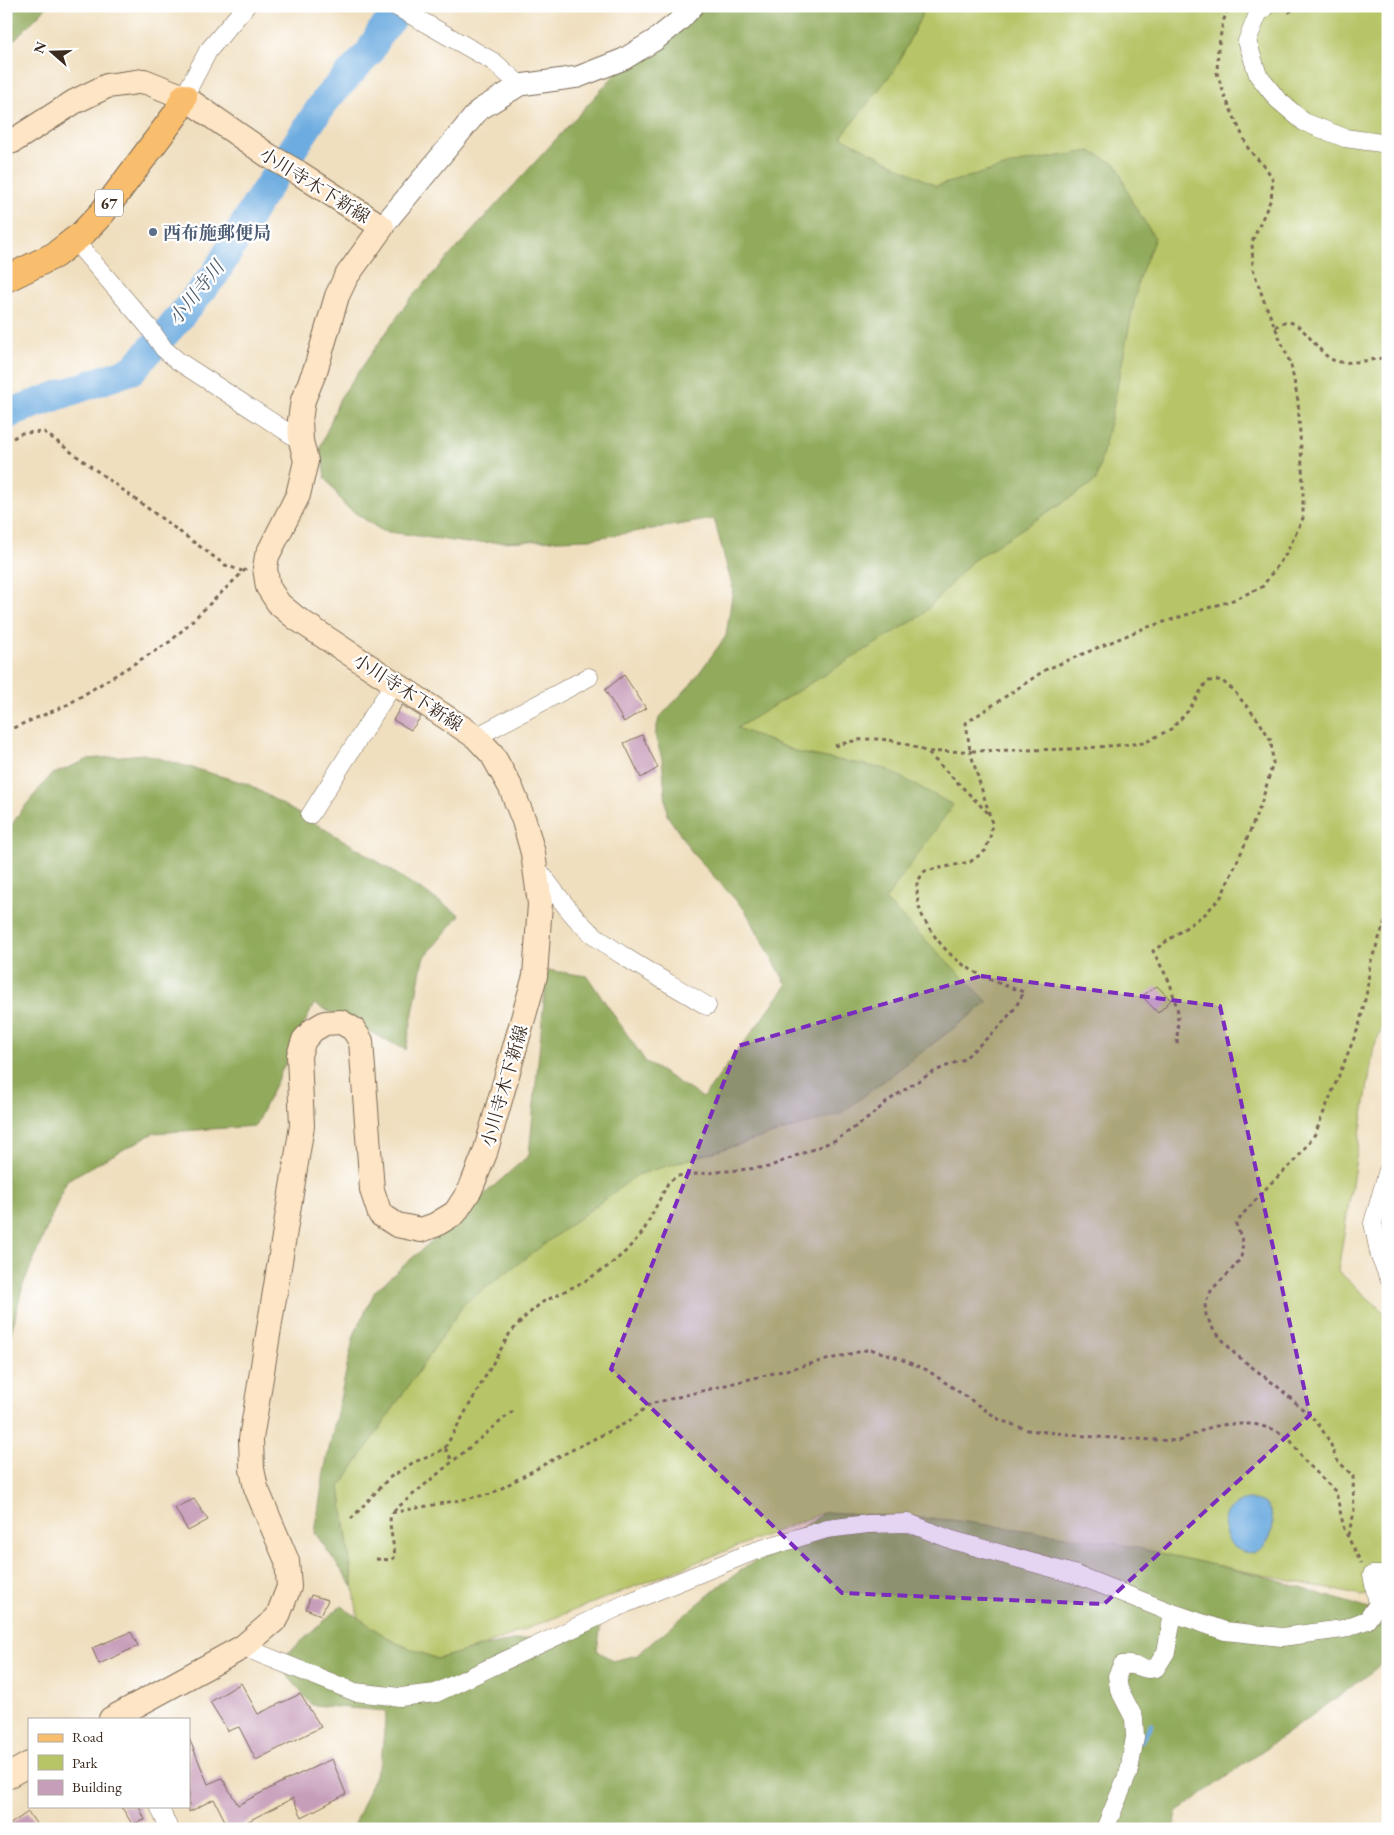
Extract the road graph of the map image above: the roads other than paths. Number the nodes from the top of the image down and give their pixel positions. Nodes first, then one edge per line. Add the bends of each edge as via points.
1 (246, 6) edge
2 (395, 6) edge
3 (693, 6) edge
4 (1273, 7) edge
5 (520, 85) junction
6 (184, 97) junction
7 (6, 143) edge
8 (1388, 144) edge
9 (382, 227) junction
10 (74, 240) junction
11 (6, 279) edge
12 (301, 441) junction
13 (589, 677) dead end
14 (394, 683) junction
15 (476, 737) junction
16 (310, 815) dead end
17 (534, 864) junction
18 (707, 1006) dead end
19 (1388, 1170) edge
20 (1388, 1276) edge
21 (1380, 1575) edge
22 (1173, 1613) junction
23 (243, 1646) junction
24 (114, 1718) edge
25 (28, 1765) edge
26 (6, 1777) edge
27 (160, 1808) edge
28 (170, 1829) edge
29 (1105, 1829) edge

1 - 6 street via 208,51
2 - 5 street via 494,62
3 - 5 street via 655,40 624,59 578,77
4 - 8 street via 1258,14 1247,41 1258,75 1277,99 1304,122 1345,138
5 - 9 street via 479,110
6 - 7 main road, 小川寺木下新線 via 144,81 107,86
6 - 9 main road, 小川寺木下新線 via 269,156
6 - 10 main road, 67 via 176,114 102,213
9 - 12 main road, 小川寺木下新線 via 346,277 337,296 303,400
10 - 11 main road, 67 via 55,255
10 - 12 street via 164,349
12 - 14 main road, 小川寺木下新線 via 306,462 298,496 267,556 264,568 268,587 279,604 296,618
13 - 15 street
14 - 15 main road, 小川寺木下新線
14 - 16 street
15 - 17 main road, 小川寺木下新線 via 492,754 512,788
17 - 18 street via 590,932
17 - 23 main road, 小川寺木下新線 via 540,904 535,976 486,1153 470,1190 455,1212 435,1226 421,1230 397,1225 380,1214 372,1190 360,1041 353,1029 341,1022 325,1023 304,1040 300,1055 302,1126 251,1439 256,1488 287,1561 289,1586 277,1618
19 - 20 street via 1373,1224
21 - 22 street via 1378,1604 1367,1620 1343,1629 1282,1637 1225,1631
22 - 23 street via 1077,1575 952,1540 909,1523 868,1524 827,1529 752,1552 625,1604 436,1693 400,1697 355,1692
22 - 29 street via 1166,1652 1156,1668 1150,1670 1130,1663 1122,1665 1117,1676 1119,1689 1134,1718 1135,1737 1129,1771
23 - 24 main road, 小川寺木下新線
25 - 26 main road
27 - 28 street

